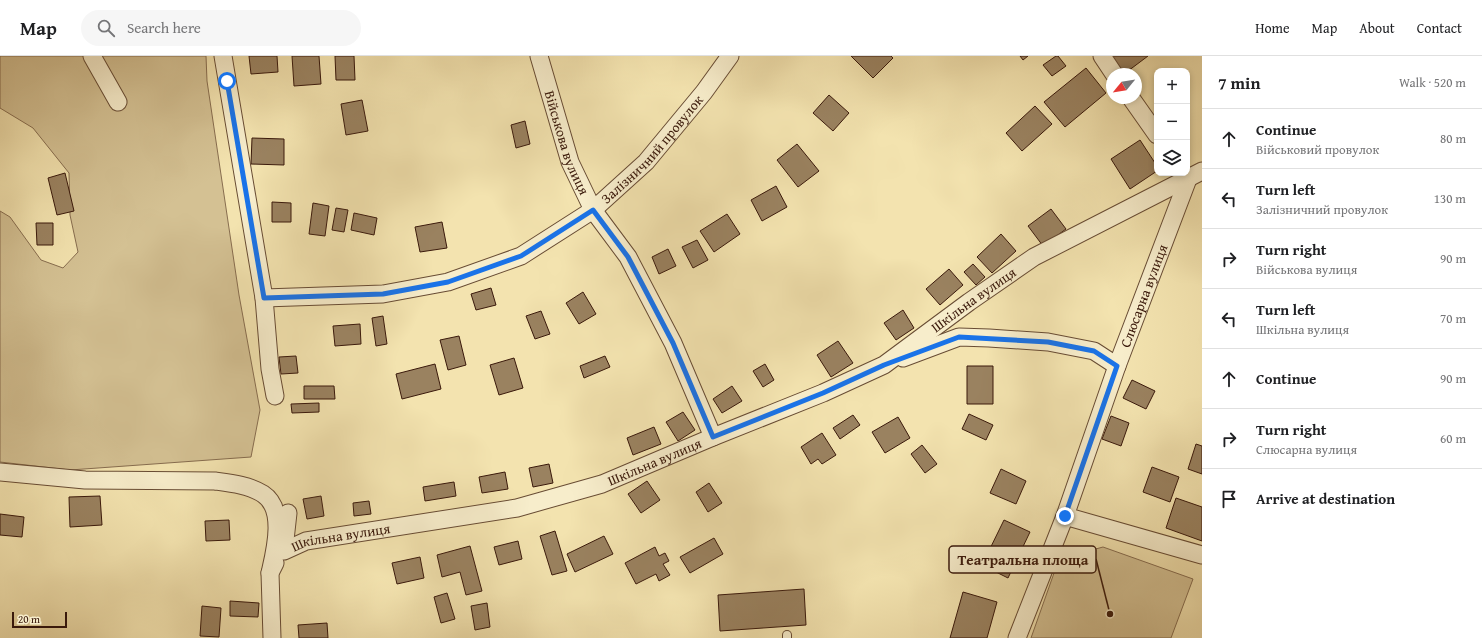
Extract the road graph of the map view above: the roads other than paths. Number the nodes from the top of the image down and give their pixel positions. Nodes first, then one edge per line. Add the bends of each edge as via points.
1 (92, 56) edge
2 (223, 56) edge
3 (539, 56) edge
4 (730, 56) edge
5 (1102, 56) edge
6 (1110, 68) edge
7 (118, 102) dead end
8 (1135, 104) edge
9 (1154, 131) edge
10 (1191, 175) edge
11 (593, 210) junction
12 (264, 298) junction
13 (884, 365) junction
14 (1117, 366) junction
15 (275, 396) dead end
16 (713, 437) junction
17 (0, 472) edge
18 (288, 513) dead end
19 (1065, 516) junction
20 (284, 552) junction
21 (1202, 555) edge
22 (270, 573) junction
23 (272, 638) edge
24 (1017, 638) edge

1 - 7 street
2 - 12 street
3 - 11 street, Військова вулиця via 570,162
4 - 11 street, Залізничний провулок via 646,162
5 - 6 street
8 - 9 street
10 - 13 street, Шкільна вулиця via 1034,257
10 - 14 street, Слюсарна вулиця
11 - 12 street, Залізничний провулок via 521,256 448,282 383,294
11 - 16 street, Військова вулиця via 628,257 673,343
12 - 15 street
13 - 14 street via 959,337 1048,342 1094,351
13 - 16 street, Шкільна вулиця via 823,393
14 - 19 street, Слюсарна вулиця
16 - 20 street, Шкільна вулиця via 602,484 517,508 306,541
17 - 22 street via 85,480 215,481 253,490 263,494 271,502 276,516 277,533
18 - 20 street
19 - 21 street
19 - 24 street, Слюсарна вулиця
20 - 22 street
22 - 23 street

